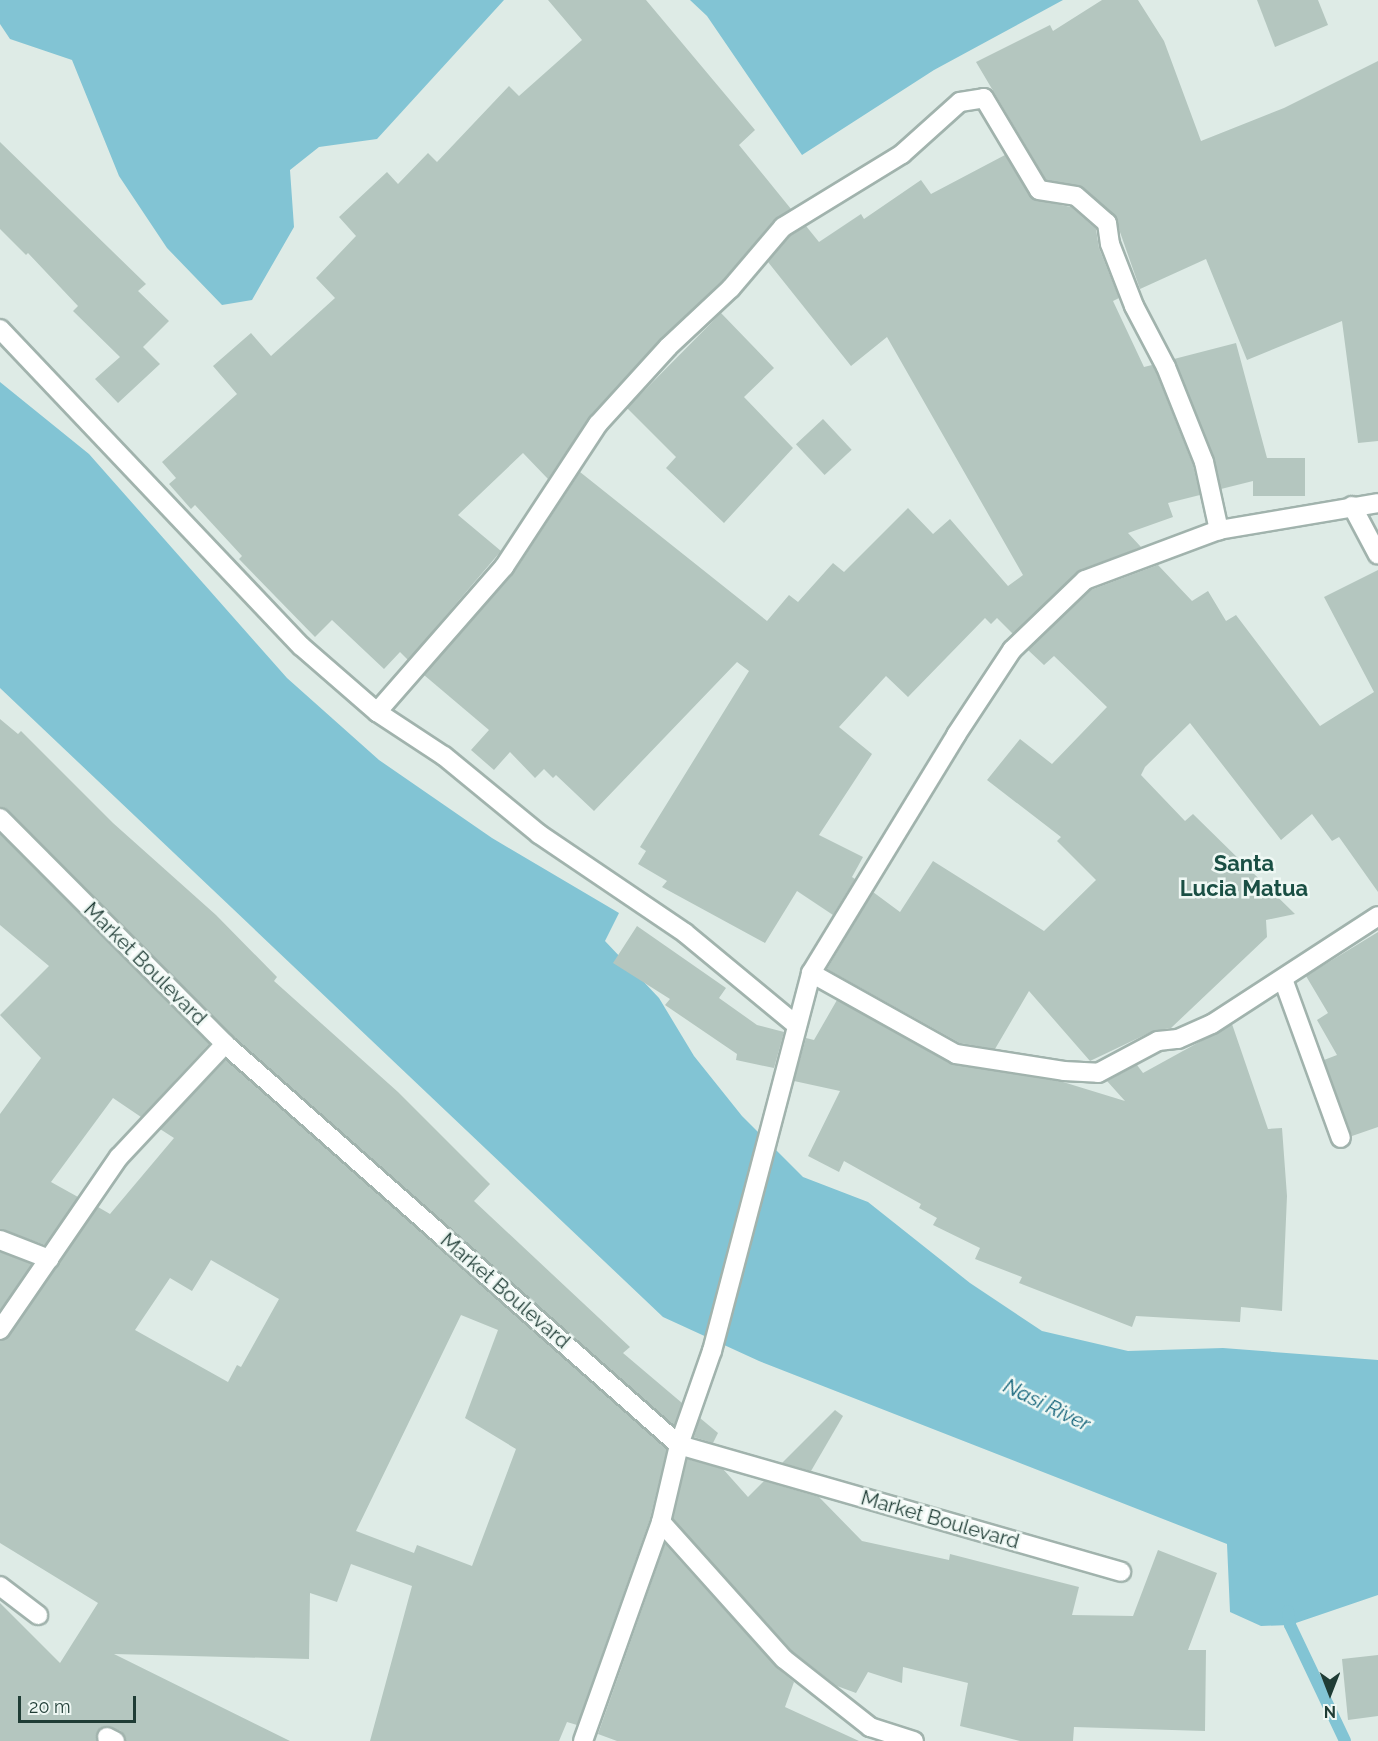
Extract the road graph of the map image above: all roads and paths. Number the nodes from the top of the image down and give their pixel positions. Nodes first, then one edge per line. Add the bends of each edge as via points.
1 (0, 329) edge
2 (1378, 503) edge
3 (1352, 506) junction
4 (1219, 530) junction
5 (1378, 555) edge
6 (377, 712) junction
7 (0, 818) edge
8 (1378, 916) edge
9 (811, 973) junction
10 (1283, 979) junction
11 (795, 1024) junction
12 (225, 1044) junction
13 (1341, 1138) dead end
14 (0, 1240) edge
15 (49, 1259) junction
16 (0, 1330) edge
17 (679, 1445) junction
18 (661, 1522) junction
19 (1120, 1572) dead end
20 (0, 1586) edge
21 (38, 1616) dead end
22 (583, 1741) edge
23 (914, 1741) edge

1 - 6 street via 301,646
2 - 3 street
3 - 4 street
3 - 5 street
4 - 6 street via 1204,462 1166,367 1134,306 1110,244 1107,223 1076,196 1039,190 984,98 960,102 902,154 783,227 731,288 668,347 598,424 504,567
4 - 9 street via 1085,580 1012,650
6 - 11 street via 444,756 538,834 685,933
7 - 12 street, Market Boulevard
8 - 10 street
9 - 10 street via 956,1054 1098,1073 1158,1041 1178,1039 1212,1024
9 - 11 street
10 - 13 street
11 - 17 street via 774,1123 712,1351
12 - 15 street via 119,1157
12 - 17 street, Market Boulevard
14 - 15 street
15 - 16 street
17 - 18 street
17 - 19 street, Market Boulevard
18 - 22 street
18 - 23 street via 784,1659 870,1727
20 - 21 street

